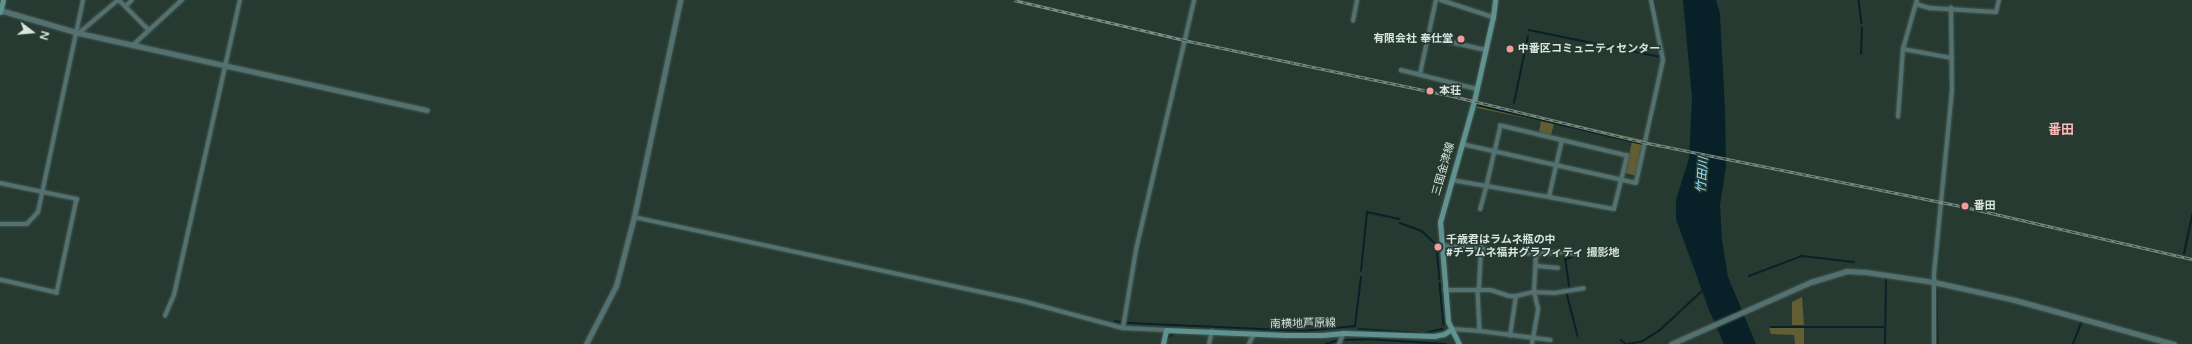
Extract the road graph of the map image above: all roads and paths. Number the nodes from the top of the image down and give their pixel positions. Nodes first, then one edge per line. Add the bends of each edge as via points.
1 (3, 0) edge
2 (83, 0) edge
3 (118, 0) edge
4 (132, 0) edge
5 (182, 0) edge
6 (240, 0) edge
7 (680, 0) edge
8 (1194, 0) edge
9 (1358, 0) edge
10 (1436, 0) edge
11 (1441, 0) edge
12 (1495, 0) edge
13 (1651, 0) edge
14 (1999, 0) edge
15 (1916, 2) edge
16 (126, 6) junction
17 (1951, 8) junction
18 (0, 11) edge
19 (1494, 17) junction
20 (1353, 21) dead end
21 (149, 30) junction
22 (78, 32) junction
23 (1428, 37) junction
24 (133, 45) junction
25 (1903, 49) junction
26 (1486, 50) junction
27 (1952, 58) junction
28 (225, 65) junction
29 (1401, 70) dead end
30 (1420, 74) junction
31 (1477, 88) junction
32 (427, 110) dead end
33 (1898, 117) dead end
34 (1562, 140) junction
35 (1462, 144) junction
36 (1495, 151) junction
37 (1556, 165) junction
38 (1452, 180) junction
39 (1621, 180) junction
40 (0, 183) edge
41 (1487, 186) junction
42 (41, 191) junction
43 (1548, 197) junction
44 (1481, 209) dead end
45 (634, 217) junction
46 (0, 224) edge
47 (1441, 245) junction
48 (1481, 248) junction
49 (1536, 254) junction
50 (1575, 254) dead end
51 (1536, 266) junction
52 (1558, 268) dead end
53 (0, 280) edge
54 (1934, 282) junction
55 (1584, 288) dead end
56 (1478, 289) junction
57 (1445, 290) junction
58 (1534, 292) junction
59 (1516, 296) junction
60 (165, 316) dead end
61 (1123, 328) junction
62 (1452, 329) junction
63 (1166, 330) junction
64 (1212, 331) junction
65 (1480, 331) junction
66 (1344, 332) junction
67 (1254, 334) junction
68 (1510, 336) junction
69 (1533, 338) junction
70 (1550, 340) dead end
71 (586, 344) edge
72 (1163, 344) edge
73 (1209, 344) edge
74 (1249, 344) edge
75 (1339, 344) edge
76 (1459, 344) edge
77 (1532, 344) edge
78 (1672, 344) edge
79 (1934, 344) edge
80 (2174, 344) edge

1 - 18 main road
2 - 22 street
3 - 16 street
3 - 22 street
4 - 16 street
5 - 21 street
6 - 28 street
7 - 45 street
8 - 61 street via 1136,250
9 - 20 street
10 - 23 street
11 - 19 street
12 - 19 main road, 三国金津線
13 - 39 street via 1662,60 1636,183
14 - 17 street via 1996,12
15 - 17 street via 1930,8
15 - 25 street
16 - 21 street
17 - 27 street
18 - 22 street
19 - 26 main road, 三国金津線
21 - 24 street
22 - 24 street
22 - 42 street
23 - 26 street
23 - 30 street
24 - 28 street
25 - 27 street
25 - 33 street
26 - 31 main road, 三国金津線
27 - 54 street via 1950,126
28 - 32 street
28 - 60 street via 174,295
29 - 30 street
30 - 31 street
31 - 35 main road, 三国金津線
34 - 36 street via 1501,126
34 - 37 street
34 - 39 street via 1627,156
35 - 36 street
35 - 38 main road, 三国金津線
36 - 37 street
36 - 41 street
37 - 39 street
37 - 43 street
38 - 41 street
38 - 47 main road, 三国金津線 via 1441,215
39 - 43 street via 1614,209
40 - 42 street
41 - 43 street
41 - 44 street
42 - 46 street via 38,212 26,224
42 - 53 street via 77,198 57,292
45 - 61 street via 1023,301
45 - 71 street via 616,286
47 - 48 street
47 - 57 main road, 三国金津線
48 - 49 street
48 - 56 street
49 - 50 street
49 - 51 street
51 - 52 street
51 - 58 street
54 - 78 street via 1846,271 1812,282
54 - 79 street
54 - 80 street via 2015,300
55 - 58 street via 1554,293
56 - 57 street
56 - 59 street
56 - 65 street
57 - 62 main road, 三国金津線 via 1448,321
58 - 59 street
58 - 69 street via 1538,309
59 - 68 street
61 - 63 street
62 - 65 street
62 - 66 main road, 南横地芦原線 via 1434,336
62 - 76 main road, 三国金津線
63 - 64 main road, 南横地芦原線
63 - 72 main road
64 - 67 main road, 南横地芦原線
64 - 73 street
65 - 68 street
66 - 67 main road, 南横地芦原線 via 1322,335
66 - 75 street
67 - 74 street
68 - 69 street
69 - 70 street
69 - 77 street

